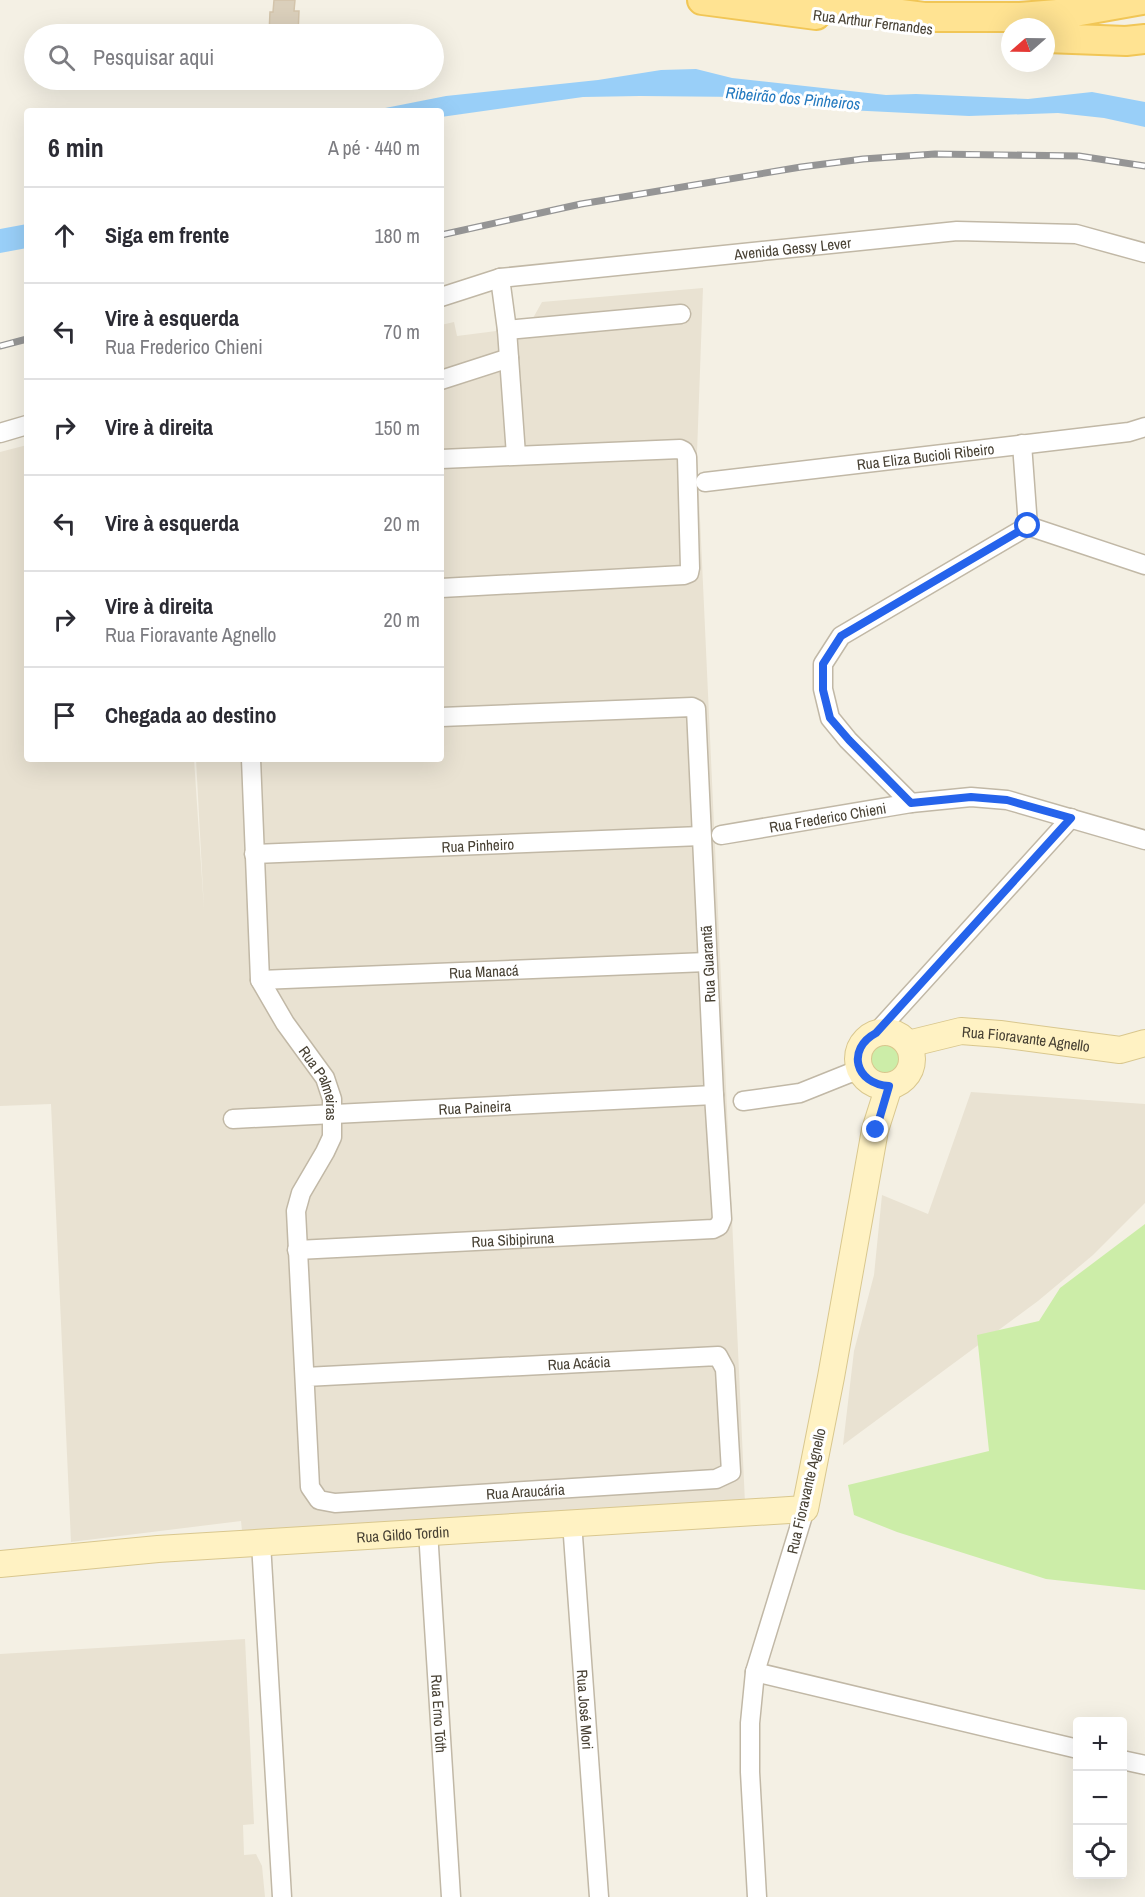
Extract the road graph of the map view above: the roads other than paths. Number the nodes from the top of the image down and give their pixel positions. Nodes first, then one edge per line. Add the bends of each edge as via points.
1 (702, 0) edge
2 (795, 0) edge
3 (884, 0) edge
4 (1142, 0) edge
5 (924, 17) junction
6 (1001, 35) edge
7 (1055, 38) edge
8 (1145, 39) edge
9 (1145, 253) edge
10 (500, 278) junction
11 (444, 296) edge
12 (681, 314) dead end
13 (507, 330) junction
14 (509, 358) junction
15 (444, 379) edge
16 (24, 426) edge
17 (1145, 427) edge
18 (0, 433) edge
19 (1022, 444) junction
20 (516, 454) junction
21 (444, 459) edge
22 (705, 482) dead end
23 (1028, 526) junction
24 (1145, 565) edge
25 (444, 588) edge
26 (444, 717) edge
27 (251, 762) edge
28 (911, 803) junction
29 (1071, 818) junction
30 (722, 835) dead end
31 (701, 836) junction
32 (1145, 840) edge
33 (254, 854) junction
34 (707, 962) junction
35 (260, 980) junction
36 (876, 1033) junction
37 (1145, 1043) edge
38 (908, 1044) junction
39 (860, 1069) junction
40 (889, 1086) junction
41 (714, 1095) junction
42 (743, 1101) dead end
43 (333, 1113) junction
44 (233, 1119) dead end
45 (722, 1219) joint
46 (297, 1250) junction
47 (305, 1377) junction
48 (716, 1479) joint
49 (335, 1503) joint
50 (805, 1509) junction
51 (572, 1522) junction
52 (428, 1531) junction
53 (261, 1543) junction
54 (0, 1564) edge
55 (755, 1672) junction
56 (1073, 1748) edge
57 (1127, 1761) edge
58 (1145, 1766) edge
59 (282, 1897) edge
60 (451, 1897) edge
61 (599, 1897) edge
62 (757, 1897) edge

1 - 6 main road, Rua Arthur Fernandes
2 - 5 main road
3 - 5 street via 913,9
4 - 5 main road via 1020,17
7 - 8 main road
9 - 10 street, Avenida Gessy Lever via 1076,234 957,231
10 - 11 street, Avenida Gessy Lever
10 - 13 street
12 - 13 street
13 - 14 street
14 - 15 street
14 - 20 street
16 - 18 street
17 - 19 street, Rua Eliza Bucioli Ribeiro
19 - 22 street, Rua Eliza Bucioli Ribeiro
19 - 23 street
20 - 21 street
20 - 25 street via 684,451 689,573
23 - 24 street
23 - 28 street via 841,636 823,664 823,690 830,718
26 - 31 street, Rua Guarantã via 692,707 696,709
27 - 33 street, Rua Palmeiras
28 - 29 street, Rua Frederico Chieni via 971,797 1007,800
28 - 30 street, Rua Frederico Chieni
29 - 32 street, Rua Frederico Chieni
29 - 36 street
31 - 33 street, Rua Pinheiro
31 - 34 street, Rua Guarantã
33 - 35 street, Rua Palmeiras
34 - 35 street, Rua Manacá
34 - 41 street, Rua Guarantã
35 - 43 street, Rua Palmeiras via 325,1078
36 - 38 main road via 894,1033
36 - 39 main road via 862,1043
37 - 38 main road, Rua Fioravante Agnello via 1120,1050 961,1031
38 - 40 main road via 910,1070
39 - 40 main road via 871,1082
39 - 42 street via 800,1093
40 - 50 main road, Rua Fioravante Agnello via 876,1130
41 - 43 street, Rua Paineira
41 - 45 street, Rua Guarantã
43 - 44 street, Rua Paineira
43 - 46 street, Rua Palmeiras via 332,1137 301,1193 296,1211
45 - 46 street, Rua Sibipiruna via 713,1229
46 - 47 street, Rua Palmeiras
47 - 48 street, Rua Acácia via 718,1356 725,1369 731,1472
47 - 49 street, Rua Palmeiras via 310,1487 319,1500
48 - 49 street, Rua Araucária
50 - 51 main road, Rua Gildo Tordin
50 - 55 street, Rua Fioravante Agnello
51 - 52 main road, Rua Gildo Tordin
51 - 61 street, Rua José Mori
52 - 53 main road, Rua Gildo Tordin
52 - 60 street, Rua Erno Tóth
53 - 54 main road, Rua Gildo Tordin
53 - 59 street
55 - 56 street
55 - 62 street, Rua Fioravante Agnello via 750,1772
57 - 58 street

